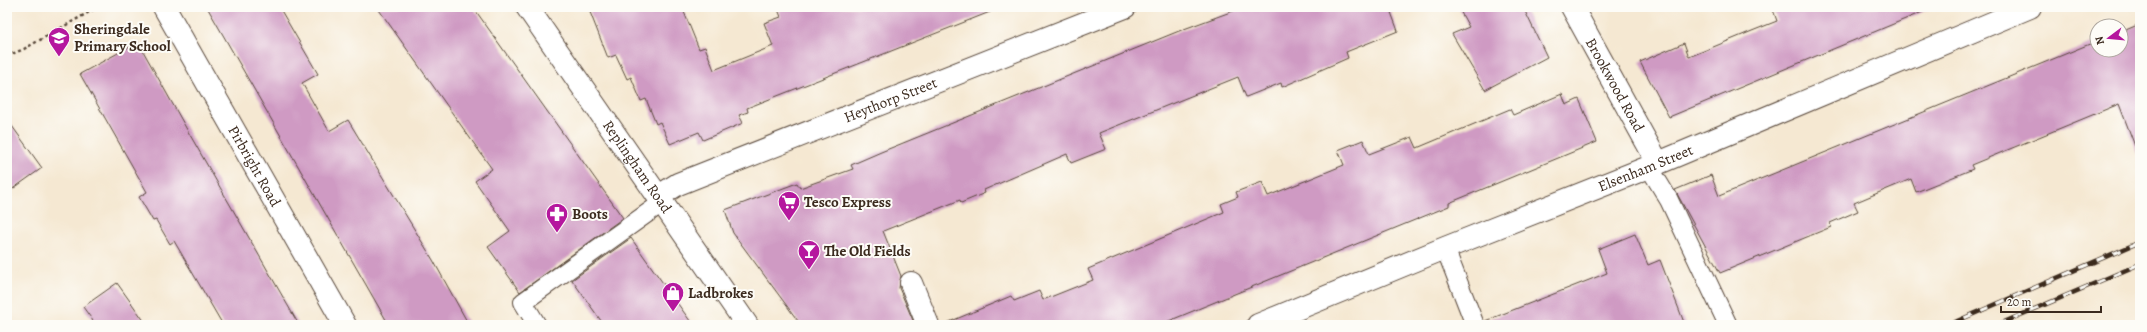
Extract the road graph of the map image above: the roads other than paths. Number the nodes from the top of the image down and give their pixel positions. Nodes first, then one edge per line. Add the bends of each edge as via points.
1 (164, 7) edge
2 (527, 7) edge
3 (1125, 7) edge
4 (1572, 7) edge
5 (2030, 7) edge
6 (1653, 165) junction
7 (661, 199) junction
8 (1445, 248) junction
9 (911, 283) dead end
10 (345, 325) edge
11 (537, 325) edge
12 (748, 325) edge
13 (928, 325) edge
14 (1258, 325) edge
15 (1475, 325) edge
16 (1728, 325) edge

1 - 10 street, Pirbright Road
2 - 7 street, Replingham Road
3 - 7 street, Heythorp Street via 678,184
4 - 6 street, Brookwood Road
5 - 6 street, Elsenham Street
6 - 8 street, Elsenham Street
6 - 16 lane
7 - 11 lane via 523,302
7 - 12 street, Replingham Road
8 - 14 street, Elsenham Street
8 - 15 lane
9 - 13 street

